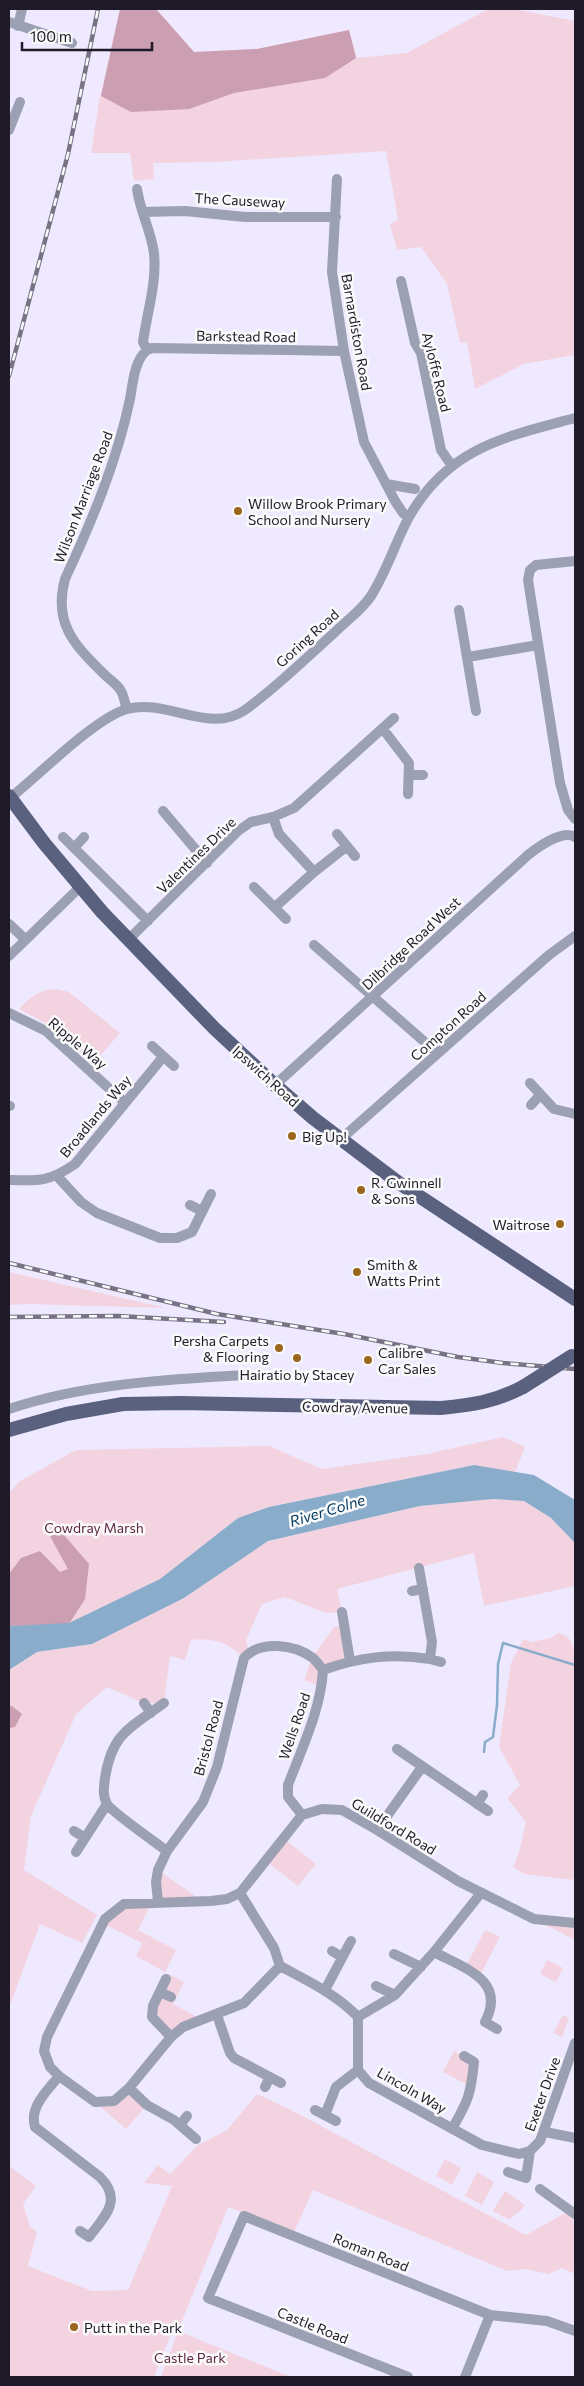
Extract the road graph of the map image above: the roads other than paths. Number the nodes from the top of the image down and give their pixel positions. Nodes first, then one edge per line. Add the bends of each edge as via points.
1 (22, 9) edge
2 (13, 24) edge
3 (72, 43) dead end
4 (20, 102) dead end
5 (9, 128) edge
6 (337, 178) dead end
7 (137, 188) dead end
8 (143, 212) junction
9 (336, 217) junction
10 (401, 281) dead end
11 (147, 350) junction
12 (344, 351) junction
13 (575, 418) edge
14 (452, 466) junction
15 (386, 484) junction
16 (415, 489) dead end
17 (409, 517) junction
18 (575, 561) edge
19 (459, 610) dead end
20 (538, 645) junction
21 (468, 657) junction
22 (127, 709) junction
23 (476, 711) dead end
24 (394, 718) dead end
25 (383, 729) junction
26 (409, 774) junction
27 (423, 775) dead end
28 (408, 794) dead end
29 (10, 797) edge
30 (163, 811) dead end
31 (272, 817) junction
32 (575, 819) edge
33 (337, 834) dead end
34 (574, 836) edge
35 (63, 837) dead end
36 (84, 837) dead end
37 (347, 846) junction
38 (74, 848) junction
39 (355, 856) dead end
40 (207, 862) junction
41 (314, 872) junction
42 (80, 887) junction
43 (254, 887) dead end
44 (275, 908) junction
45 (286, 919) dead end
46 (148, 921) junction
47 (9, 924) edge
48 (575, 936) edge
49 (25, 939) junction
50 (129, 939) junction
51 (314, 945) dead end
52 (9, 956) edge
53 (373, 997) junction
54 (9, 1013) edge
55 (152, 1046) dead end
56 (434, 1051) dead end
57 (164, 1056) junction
58 (174, 1066) dead end
59 (530, 1083) dead end
60 (275, 1085) junction
61 (540, 1095) junction
62 (124, 1102) junction
63 (531, 1105) dead end
64 (575, 1114) edge
65 (341, 1139) junction
66 (57, 1176) junction
67 (9, 1180) edge
68 (211, 1194) dead end
69 (190, 1205) dead end
70 (202, 1211) junction
71 (575, 1299) edge
72 (574, 1355) edge
73 (247, 1375) dead end
74 (120, 1385) junction
75 (123, 1404) junction
76 (9, 1409) edge
77 (9, 1430) edge
78 (419, 1568) dead end
79 (342, 1612) dead end
80 (430, 1659) junction
81 (350, 1660) junction
82 (442, 1662) dead end
83 (323, 1670) junction
84 (144, 1703) dead end
85 (164, 1703) dead end
86 (150, 1713) junction
87 (397, 1749) dead end
88 (422, 1767) junction
89 (483, 1795) dead end
90 (108, 1804) junction
91 (477, 1804) junction
92 (488, 1811) dead end
93 (302, 1815) junction
94 (377, 1830) junction
95 (74, 1831) dead end
96 (85, 1838) junction
97 (167, 1851) junction
98 (76, 1852) dead end
99 (240, 1893) junction
100 (480, 1893) junction
101 (158, 1902) junction
102 (575, 1923) edge
103 (351, 1941) dead end
104 (332, 1951) dead end
105 (434, 1952) junction
106 (394, 1954) dead end
107 (342, 1957) junction
108 (280, 1966) junction
109 (421, 1967) junction
110 (166, 1979) dead end
111 (376, 1986) dead end
112 (325, 1990) junction
113 (160, 1992) junction
114 (395, 1995) junction
115 (171, 1997) dead end
116 (217, 2015) junction
117 (358, 2017) junction
118 (497, 2029) dead end
119 (171, 2037) junction
120 (575, 2043) edge
121 (464, 2056) dead end
122 (474, 2062) junction
123 (485, 2068) dead end
124 (358, 2070) junction
125 (59, 2076) junction
126 (281, 2084) dead end
127 (129, 2088) junction
128 (315, 2110) dead end
129 (325, 2115) junction
130 (187, 2116) dead end
131 (336, 2121) dead end
132 (180, 2125) junction
133 (452, 2129) junction
134 (545, 2132) junction
135 (575, 2138) edge
136 (196, 2139) dead end
137 (530, 2151) junction
138 (508, 2172) dead end
139 (540, 2189) dead end
140 (575, 2214) edge
141 (80, 2231) dead end
142 (208, 2298) joint
143 (490, 2315) junction
144 (575, 2331) edge
145 (408, 2377) edge
146 (465, 2377) edge

1 - 2 street
2 - 3 street
4 - 5 street
6 - 9 street, Barnardiston Road
7 - 8 street
8 - 9 street, The Causeway
8 - 11 street via 155,266 143,342
9 - 12 street, Barnardiston Road via 332,272
10 - 14 street, Ayloffe Road via 415,342 421,353 441,450
11 - 12 street, Barkstead Road
11 - 22 street, Wilson Marriage Road via 138,360 124,426 108,476 61,595 61,615 72,637 122,691
12 - 15 street, Barnardiston Road via 364,442
13 - 14 street, Goring Road via 492,442
14 - 17 street, Goring Road
15 - 16 street
15 - 17 street, Barnardiston Road via 403,513
17 - 22 street, Goring Road via 381,578 363,606 243,711 221,718 202,718 148,706
18 - 20 street via 536,565 530,570 528,580
19 - 21 street
20 - 21 street
20 - 32 street via 560,783 568,810
21 - 23 street
22 - 29 street, Goring Road via 107,718
24 - 25 street, Valentines Drive
25 - 26 street via 406,756
25 - 31 street, Valentines Drive via 294,808
26 - 27 street
26 - 28 street
29 - 42 main road, Ipswich Road
30 - 40 street
31 - 40 street, Valentines Drive via 251,822
31 - 41 street via 279,834
33 - 37 street
34 - 53 street, Dilbridge Road West via 560,837 528,855
35 - 38 street
36 - 38 street
37 - 39 street
37 - 41 street
38 - 46 street
40 - 46 street, Valentines Drive
41 - 44 street
42 - 49 street
42 - 50 main road, Ipswich Road
43 - 44 street
44 - 45 street
46 - 50 street, Valentines Drive
47 - 49 street
48 - 65 street, Compton Road via 548,955
49 - 52 street
50 - 60 main road, Ipswich Road via 214,1028
51 - 53 street
53 - 56 street
53 - 60 street, Dilbridge Road West
54 - 62 street, Ripple Way via 46,1032
55 - 57 street
57 - 58 street
57 - 62 street, Broadlands Way
59 - 61 street
60 - 65 main road, Ipswich Road
61 - 63 street
61 - 64 street via 554,1109
62 - 66 street, Broadlands Way via 74,1164
65 - 71 main road, Ipswich Road via 406,1188
66 - 67 street, Broadlands Way via 38,1181
66 - 70 street via 81,1202 97,1213 160,1238 177,1238 192,1232
68 - 70 street
69 - 70 street
72 - 75 main road, Cowdray Avenue, bridge via 502,1398 482,1404 441,1408
73 - 74 street
74 - 75 street
74 - 76 street
75 - 77 main road, Cowdray Avenue via 59,1416
78 - 80 street via 418,1590 432,1642
79 - 81 street via 339,1626
80 - 81 street via 401,1655
80 - 82 street
81 - 83 street
83 - 93 street, Wells Road via 318,1702 288,1785 288,1797
83 - 97 street, Bristol Road via 312,1658 293,1650 265,1645 244,1658 217,1766 203,1802
84 - 86 street
85 - 86 street
86 - 90 street via 114,1743 103,1792
87 - 88 street
88 - 91 street
88 - 94 street
89 - 91 street
90 - 96 street
90 - 97 street
91 - 92 street
93 - 94 street, Guildford Road via 322,1809 342,1810
93 - 99 street
94 - 100 street, Guildford Road
95 - 96 street
96 - 98 street
97 - 101 street, Bristol Road via 158,1870
99 - 101 street via 211,1901
99 - 108 street via 274,1948
100 - 102 street, Guildford Road via 534,1919
100 - 105 street
101 - 125 street via 124,1904 102,1923 47,2037 44,2051 50,2067
103 - 107 street
104 - 107 street
105 - 109 street
105 - 118 street via 479,1977 487,1986 492,2002 481,2020
106 - 109 street
107 - 112 street
108 - 112 street
108 - 116 street via 244,2003
109 - 114 street
110 - 113 street
111 - 114 street
112 - 117 street
113 - 115 street
113 - 119 street via 152,2017
114 - 117 street
116 - 119 street via 183,2027
116 - 126 street via 234,2058 268,2082
117 - 124 street, Lincoln Way
119 - 127 street
120 - 134 street, Exeter Drive
121 - 122 street
122 - 123 street
122 - 133 street via 468,2101
124 - 129 street via 336,2087
124 - 133 street, Lincoln Way via 369,2083
125 - 127 street via 94,2102 114,2101
125 - 141 street via 34,2110 35,2126 100,2177 111,2193 110,2207 89,2238
127 - 132 street via 152,2110
128 - 129 street
129 - 131 street
130 - 132 street
132 - 136 street
133 - 137 street, Lincoln Way via 482,2145 519,2154
134 - 135 street
134 - 137 street, Exeter Drive via 537,2147
137 - 138 street via 526,2178
139 - 140 street
142 - 143 street, Roman Road via 244,2216
142 - 145 street, Castle Road
143 - 144 street, Roman Road via 547,2320
143 - 146 street

